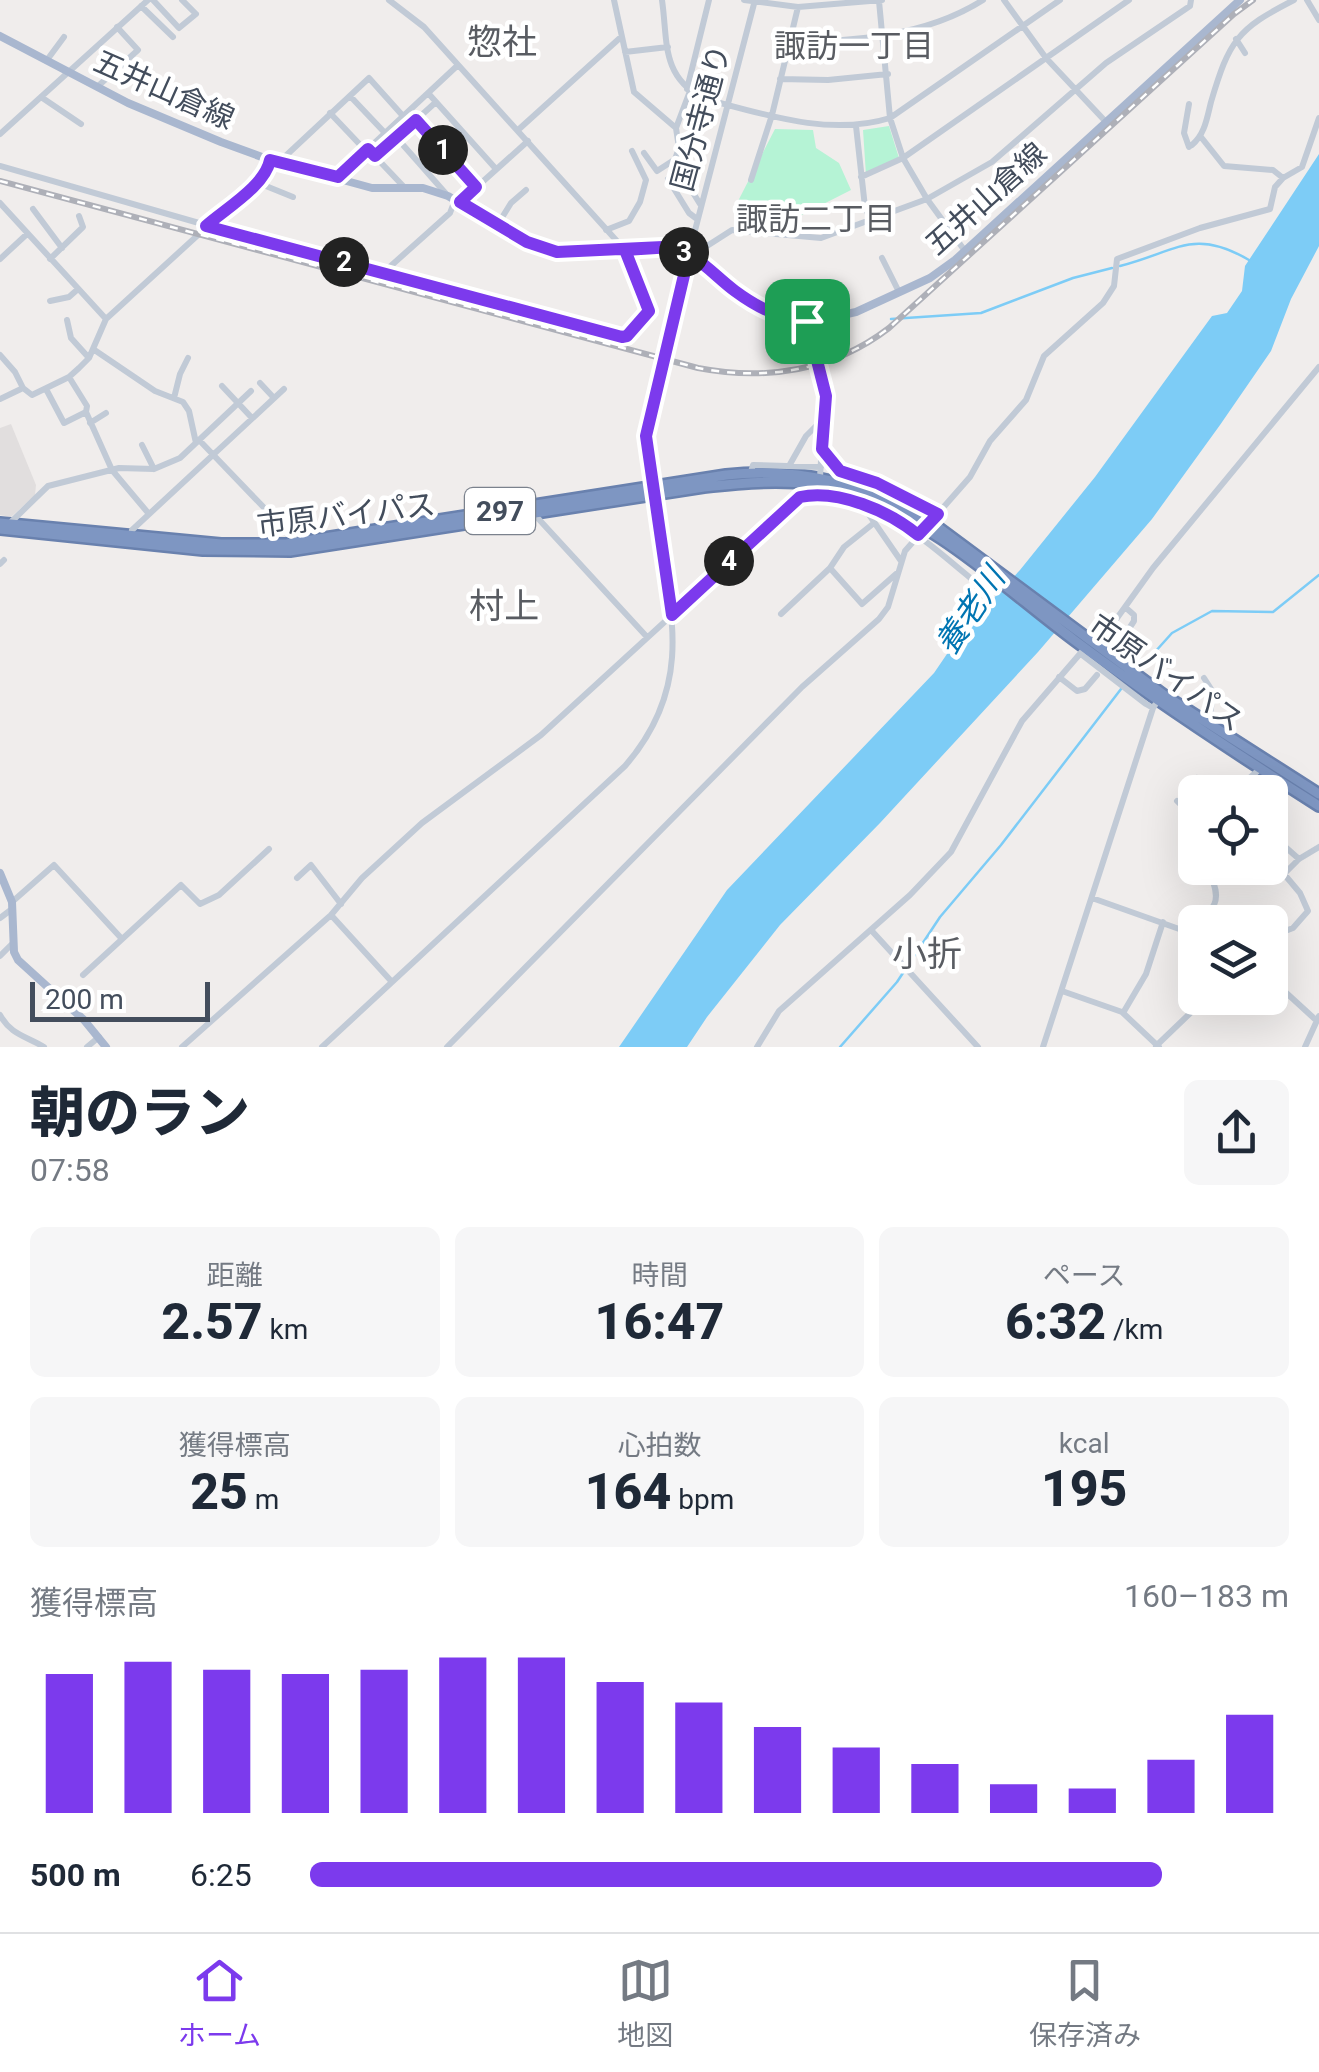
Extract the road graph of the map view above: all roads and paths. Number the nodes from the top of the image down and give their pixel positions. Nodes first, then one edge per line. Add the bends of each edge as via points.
1 (182, 0) edge
2 (389, 0) edge
3 (614, 0) edge
4 (662, 0) edge
5 (709, 0) edge
6 (744, 0) edge
7 (983, 0) edge
8 (1004, 0) edge
9 (1060, 0) edge
10 (1129, 0) edge
11 (1191, 0) edge
12 (1240, 0) edge
13 (1294, 0) edge
14 (1307, 0) edge
15 (755, 1) edge
16 (881, 1) edge
17 (147, 2) edge
18 (798, 7) junction
19 (1319, 20) edge
20 (117, 27) junction
21 (1021, 27) junction
22 (0, 36) edge
23 (64, 36) dead end
24 (621, 36) junction
25 (883, 36) junction
26 (172, 37) dead end
27 (1236, 39) junction
28 (790, 42) junction
29 (668, 47) junction
30 (626, 52) junction
31 (1245, 53) dead end
32 (1046, 58) junction
33 (47, 60) junction
34 (458, 65) junction
35 (69, 72) junction
36 (888, 74) junction
37 (780, 79) junction
38 (97, 87) junction
39 (688, 90) junction
40 (1074, 90) junction
41 (428, 93) junction
42 (350, 96) junction
43 (41, 97) junction
44 (436, 102) junction
45 (1188, 104) dead end
46 (728, 105) junction
47 (330, 113) junction
48 (772, 115) junction
49 (403, 116) junction
50 (890, 118) junction
51 (1319, 118) edge
52 (416, 120) junction
53 (1106, 122) junction
54 (82, 124) dead end
55 (856, 126) junction
56 (676, 128) junction
57 (518, 130) junction
58 (0, 134) edge
59 (385, 134) junction
60 (1202, 136) junction
61 (396, 137) junction
62 (528, 141) junction
63 (367, 150) junction
64 (632, 151) dead end
65 (644, 153) dead end
66 (375, 156) junction
67 (903, 158) junction
68 (674, 160) junction
69 (274, 161) junction
70 (0, 166) edge
71 (496, 168) junction
72 (338, 177) junction
73 (861, 177) junction
74 (1282, 178) junction
75 (668, 179) dead end
76 (751, 180) dead end
77 (256, 182) junction
78 (476, 187) junction
79 (406, 189) junction
80 (526, 190) dead end
81 (293, 197) dead end
82 (455, 199) junction
83 (926, 199) junction
84 (0, 203) edge
85 (701, 205) junction
86 (33, 209) dead end
87 (79, 216) dead end
88 (697, 220) junction
89 (871, 221) junction
90 (498, 224) junction
91 (206, 226) junction
92 (606, 230) junction
93 (27, 234) junction
94 (692, 240) junction
95 (62, 248) junction
96 (625, 250) junction
97 (965, 250) junction
98 (689, 254) junction
99 (882, 258) dead end
100 (0, 259) edge
101 (50, 259) junction
102 (384, 273) junction
103 (78, 289) junction
104 (900, 292) junction
105 (50, 301) dead end
106 (106, 319) junction
107 (67, 320) dead end
108 (807, 321) junction
109 (93, 349) junction
110 (0, 354) edge
111 (89, 358) junction
112 (188, 358) dead end
113 (1319, 367) edge
114 (69, 377) junction
115 (260, 382) dead end
116 (222, 386) dead end
117 (23, 388) junction
118 (46, 389) junction
119 (284, 389) dead end
120 (251, 391) dead end
121 (174, 398) junction
122 (274, 398) junction
123 (0, 399) edge
124 (237, 404) junction
125 (86, 412) junction
126 (106, 414) dead end
127 (252, 418) junction
128 (822, 419) junction
129 (90, 423) junction
130 (198, 442) junction
131 (142, 446) dead end
132 (822, 449) junction
133 (215, 453) junction
134 (789, 466) junction
135 (154, 469) junction
136 (112, 470) junction
137 (751, 472) junction
138 (820, 472) junction
139 (652, 491) junction
140 (863, 506) junction
141 (149, 514) junction
142 (534, 514) junction
143 (874, 523) junction
144 (3, 525) edge
145 (928, 525) junction
146 (130, 535) junction
147 (298, 542) junction
148 (901, 566) junction
149 (830, 568) junction
150 (981, 587) dead end
151 (1125, 607) junction
152 (780, 614) dead end
153 (672, 615) junction
154 (647, 637) junction
155 (1078, 638) junction
156 (1098, 646) junction
157 (1115, 650) dead end
158 (1083, 651) junction
159 (1097, 674) dead end
160 (1060, 677) junction
161 (1204, 678) dead end
162 (1156, 704) junction
163 (1208, 724) junction
164 (1260, 769) junction
165 (1253, 775) edge
166 (1319, 794) edge
167 (1319, 806) edge
168 (1319, 847) edge
169 (269, 849) dead end
170 (1288, 850) edge
171 (1298, 859) junction
172 (0, 873) edge
173 (297, 878) dead end
174 (1092, 898) junction
175 (341, 904) junction
176 (12, 905) junction
177 (332, 915) junction
178 (0, 918) edge
179 (1162, 922) junction
180 (1178, 928) edge
181 (870, 930) junction
182 (1288, 930) edge
183 (122, 939) junction
184 (14, 942) junction
185 (0, 956) edge
186 (83, 975) dead end
187 (392, 982) junction
188 (1062, 991) junction
189 (1288, 993) edge
190 (1123, 1013) junction
191 (0, 1015) edge
192 (1189, 1015) edge
193 (1318, 1019) edge
194 (3, 1029) edge
195 (99, 1036) junction
196 (328, 1045) edge
197 (1157, 1046) edge
198 (44, 1047) edge
199 (87, 1047) edge
200 (106, 1047) edge
201 (182, 1047) edge
202 (447, 1047) edge
203 (756, 1047) edge
204 (978, 1047) edge
205 (1044, 1047) edge
206 (1305, 1047) edge

1 - 17 street via 196,14 179,28
2 - 34 street
3 - 24 street
4 - 29 street
5 - 39 street
6 - 15 street
7 - 25 street via 954,16
8 - 21 street
9 - 21 street
10 - 32 street
11 - 40 street
12 - 53 main road, 五井山倉線
13 - 27 street
14 - 19 street
15 - 18 street
15 - 46 street, 国分寺通り
16 - 18 street
16 - 25 street
17 - 20 street
17 - 26 street
18 - 28 street
20 - 35 street
20 - 38 street via 138,50
21 - 32 street
21 - 50 street
22 - 33 main road, 五井山倉線
23 - 33 street
24 - 30 street
24 - 57 street
25 - 28 street
25 - 36 street
27 - 31 street
27 - 60 street
28 - 37 street
29 - 30 street
29 - 39 street via 672,72
30 - 56 street via 634,92
32 - 40 street
32 - 67 street
33 - 35 main road, 五井山倉線
34 - 41 street
34 - 57 street
35 - 38 main road, 五井山倉線
35 - 43 street
36 - 37 street
36 - 50 street
37 - 48 street
38 - 69 main road, 五井山倉線
39 - 46 street
39 - 56 street
40 - 53 street
40 - 83 street via 992,162
41 - 44 street
41 - 49 street
42 - 47 street
42 - 49 street via 369,78
42 - 59 street
43 - 54 street
43 - 58 street
44 - 52 street
44 - 71 street
45 - 60 street via 1184,133 1191,146
46 - 48 street
46 - 85 street, 国分寺通り
47 - 63 street
47 - 69 street
48 - 55 street
48 - 76 street
49 - 59 street
50 - 55 street
50 - 67 street
51 - 74 street via 1302,167
52 - 61 street
52 - 78 street
53 - 97 main road, 五井山倉線
55 - 73 street
56 - 68 street
57 - 62 street
59 - 63 street
60 - 74 street via 1224,166 1273,170
61 - 66 street
61 - 82 street
62 - 71 street
62 - 92 street
63 - 66 street
63 - 72 street
64 - 92 street via 646,187 629,220
65 - 68 street via 657,171
66 - 79 street
67 - 73 street
67 - 83 street
68 - 85 street
69 - 72 main road, 五井山倉線
69 - 77 street
70 - 91 street
71 - 78 street
72 - 79 main road, 五井山倉線
73 - 89 street
74 - 145 street via 1270,208 1117,259 1110,295 1051,347 1026,400
75 - 88 street
77 - 81 street
77 - 91 street
78 - 82 street
79 - 82 main road, 五井山倉線
80 - 90 street
82 - 90 main road, 五井山倉線
82 - 102 street via 450,213
83 - 89 street
83 - 97 street
84 - 93 street
85 - 88 street, 国分寺通り
86 - 95 street
87 - 95 street via 83,227
88 - 94 street, 国分寺通り
89 - 94 street via 821,238 732,230 707,246
90 - 96 main road, 五井山倉線 via 557,252
91 - 102 street
91 - 106 street
92 - 96 street
93 - 100 street
93 - 101 street
94 - 98 street, 国分寺通り
95 - 101 street
96 - 98 main road, 五井山倉線 via 672,247
96 - 102 street via 649,311 622,337
97 - 104 main road, 五井山倉線
98 - 108 main road, 五井山倉線 via 759,307
98 - 139 street, 国分寺通り, bridge via 647,422
99 - 104 street
101 - 103 street
103 - 105 street
103 - 106 street
104 - 108 main road, 五井山倉線 via 843,316
106 - 109 street
107 - 111 street via 71,338
108 - 128 street via 826,396
109 - 111 street
109 - 121 street
110 - 117 street
111 - 114 street
112 - 121 street
113 - 151 street
114 - 118 street
114 - 125 street
115 - 122 street
116 - 124 street
117 - 118 street via 32,395
117 - 123 street
118 - 125 street via 64,423
119 - 122 street
120 - 124 street
121 - 130 street via 186,405
122 - 127 street
124 - 127 street
124 - 130 street
125 - 129 street
126 - 129 street
127 - 133 street
128 - 132 street
128 - 134 street
129 - 136 street
130 - 133 street
130 - 135 street
131 - 135 street
132 - 138 street
132 - 145 street via 840,471 877,483
133 - 141 street
133 - 147 street
134 - 137 street via 753,465
134 - 138 street
135 - 136 street
136 - 141 street
136 - 144 street via 48,486
137 - 138 highway, 市原バイパス / 297
137 - 139 highway, 市原バイパス / 297
138 - 145 highway, 市原バイパス / 297 via 891,500
139 - 142 highway, 市原バイパス / 297
139 - 145 highway, 市原バイパス / 297 via 813,484
139 - 147 highway, 市原バイパス / 297
139 - 153 street, 国分寺通り
140 - 143 street
140 - 145 street via 905,524
140 - 153 street via 820,493 800,497
141 - 146 street
142 - 144 highway, 市原バイパス / 297 via 274,552 203,550
142 - 154 street
143 - 148 street
143 - 149 street
144 - 146 highway, 市原バイパス / 297
145 - 148 street
145 - 150 street
145 - 155 highway, 市原バイパス / 297
146 - 147 highway, 市原バイパス / 297 via 221,544
148 - 149 street via 862,604
148 - 202 street via 879,619 650,837
149 - 152 street
151 - 156 street
151 - 157 street via 1134,621
153 - 154 street
153 - 187 street, 国分寺通り via 667,693 637,752
154 - 175 street via 541,735 422,823
155 - 156 highway, 市原バイパス / 297
155 - 158 highway, 市原バイパス / 297
156 - 163 highway, 市原バイパス / 297
158 - 160 street
158 - 162 highway, 市原バイパス / 297
159 - 160 street via 1077,691
160 - 181 street via 1022,721 950,852
161 - 163 street via 1214,699
162 - 164 highway, 市原バイパス / 297
162 - 174 street
163 - 166 highway, 市原バイパス / 297
164 - 165 street
164 - 167 highway, 市原バイパス / 297
168 - 171 street
169 - 183 street via 200,904 181,885
170 - 171 street
171 - 182 street via 1284,874 1308,912
172 - 176 main road
173 - 175 street via 311,865
174 - 179 street
174 - 188 street
175 - 177 street
176 - 178 street
176 - 183 street via 54,865
176 - 184 main road
177 - 187 street
177 - 201 street
179 - 180 street
179 - 190 street via 1146,974
181 - 203 street via 779,1011
181 - 204 street
183 - 186 street
184 - 185 street
184 - 195 main road via 21,965
187 - 196 street, 国分寺通り
188 - 190 street
188 - 205 street
189 - 193 street
190 - 197 street
191 - 194 street
192 - 197 street
193 - 206 street
194 - 198 street
195 - 199 street
195 - 200 main road

